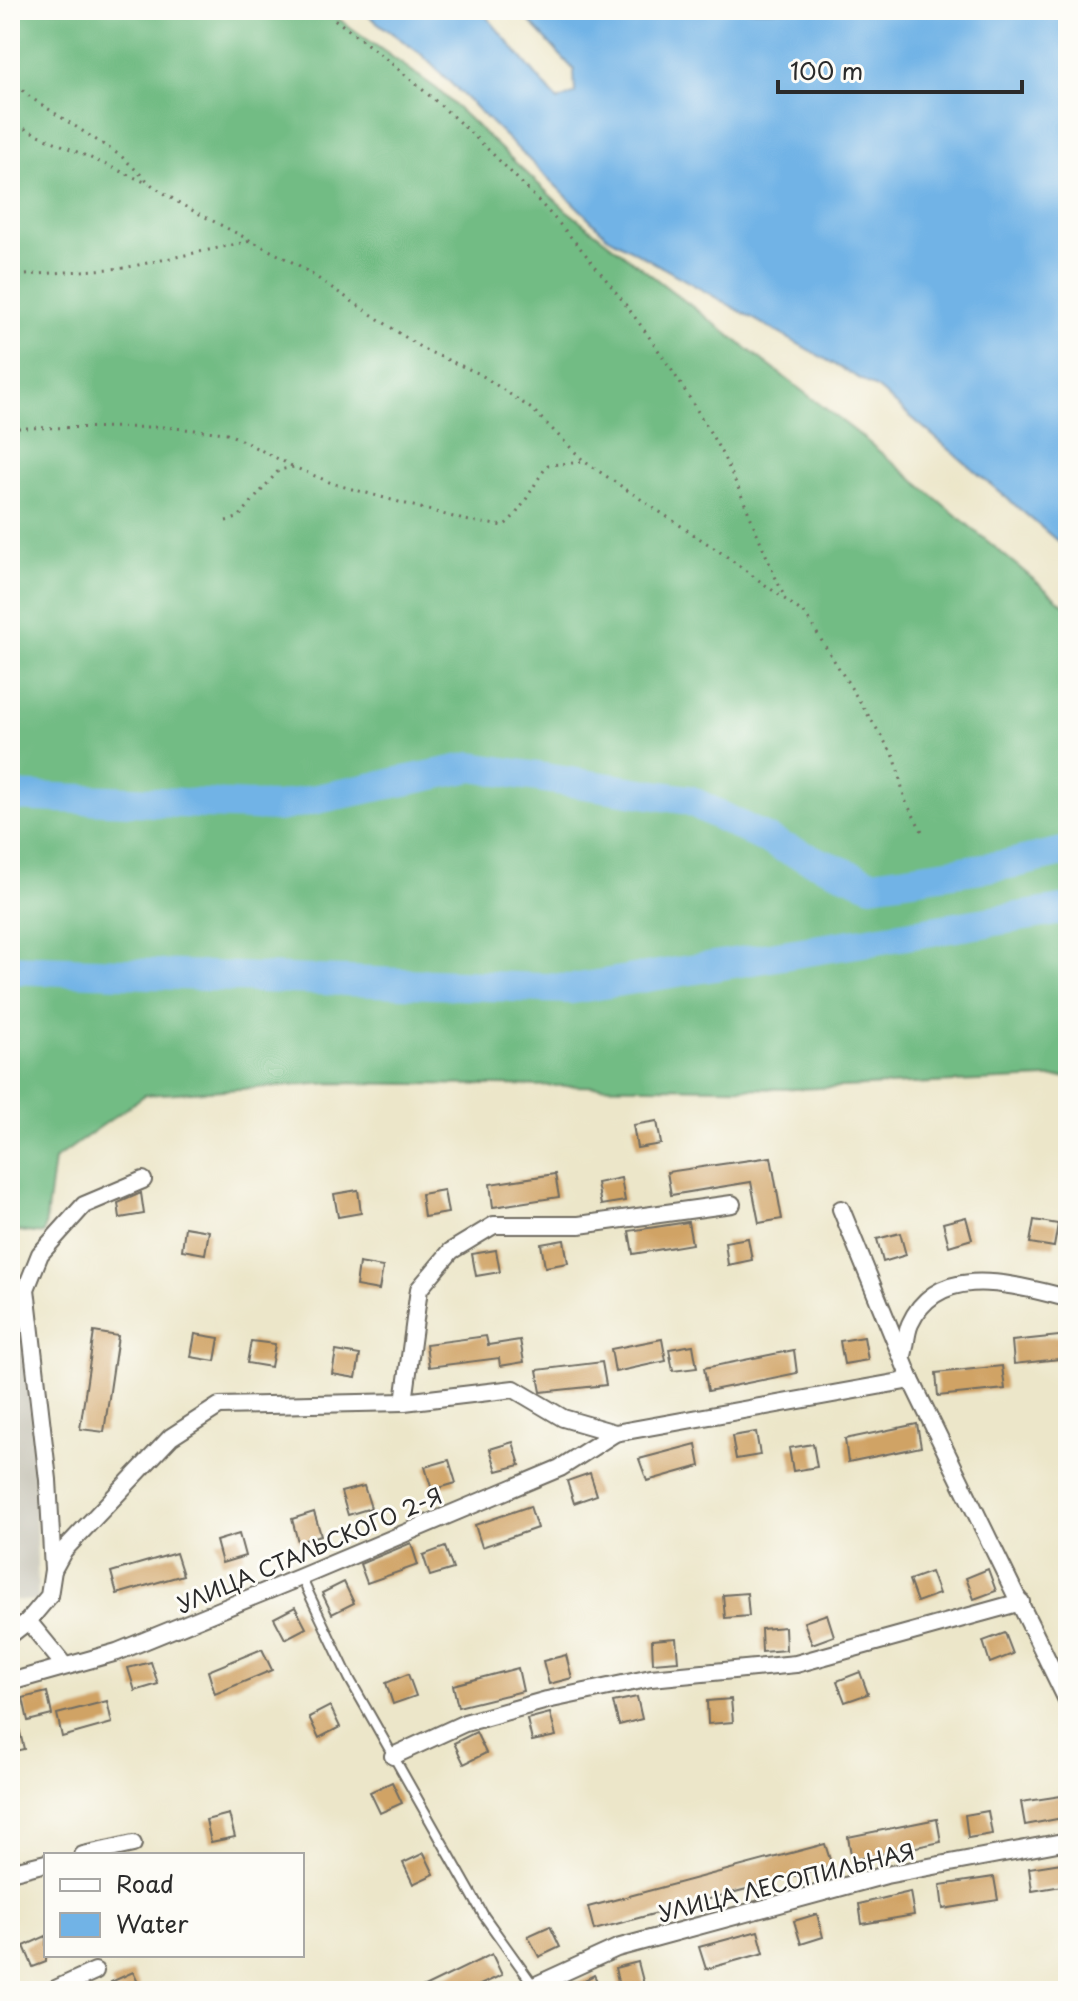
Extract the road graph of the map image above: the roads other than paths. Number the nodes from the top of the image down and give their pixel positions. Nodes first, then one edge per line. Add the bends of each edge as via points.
1 (143, 1180) dead end
2 (732, 1204) dead end
3 (841, 1209) dead end
4 (1068, 1298) edge
5 (903, 1355) junction
6 (911, 1380) junction
7 (404, 1402) junction
8 (615, 1433) junction
9 (53, 1570) junction
10 (301, 1577) junction
11 (1021, 1602) junction
12 (28, 1621) junction
13 (10, 1635) edge
14 (64, 1665) junction
15 (10, 1682) edge
16 (1068, 1702) edge
17 (393, 1756) junction
18 (1068, 1841) edge
19 (133, 1844) dead end
20 (92, 1853) edge
21 (44, 1864) edge
22 (10, 1872) edge
23 (95, 1971) dead end
24 (540, 1987) edge
25 (51, 1991) edge

1 - 9 street via 84,1205 40,1254 26,1289
2 - 7 street via 579,1225 494,1225 451,1251 419,1289
3 - 5 street
4 - 5 street via 987,1280 941,1290 910,1324
5 - 6 street
6 - 8 street, УЛИЦА СТАЛЬСКОГО 2-Я
6 - 11 street
7 - 8 street, УЛИЦА СТАЛЬСКОГО 2-Я via 514,1389 563,1418
7 - 9 street, УЛИЦА СТАЛЬСКОГО 2-Я via 219,1406 171,1437 64,1550
8 - 10 street, УЛИЦА СТАЛЬСКОГО 2-Я via 560,1468
9 - 12 street via 49,1596
10 - 14 street, УЛИЦА СТАЛЬСКОГО 2-Я via 117,1652
10 - 17 lane
11 - 16 street
11 - 17 street via 796,1664 651,1678 547,1700 465,1723
12 - 13 street
12 - 14 street
14 - 15 street, УЛИЦА СТАЛЬСКОГО 2-Я
17 - 24 lane via 484,1916
18 - 24 street, УЛИЦА ЛЕСОПИЛЬНАЯ via 886,1875 617,1948
19 - 20 street
21 - 22 street
23 - 25 street

